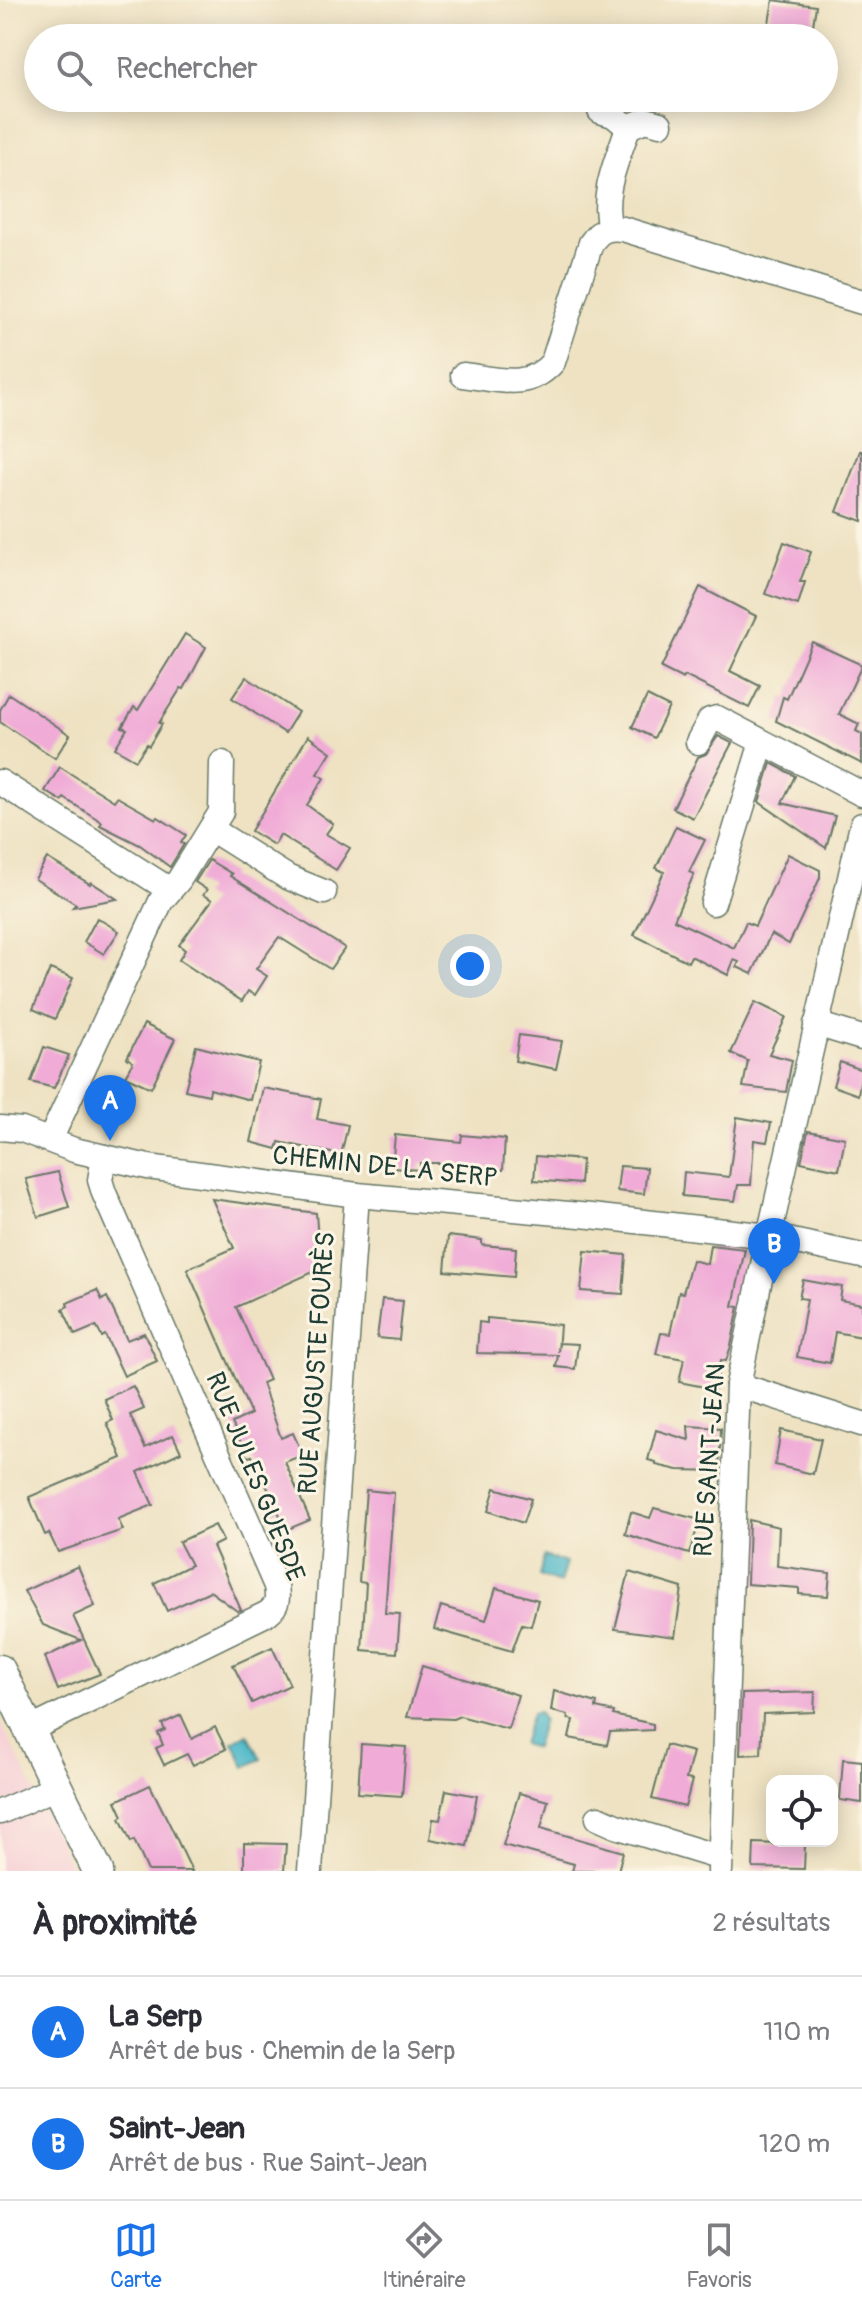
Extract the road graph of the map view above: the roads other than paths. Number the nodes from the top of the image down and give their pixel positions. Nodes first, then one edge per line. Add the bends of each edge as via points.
1 (603, 112) edge
2 (660, 124) dead end
3 (628, 127) junction
4 (610, 227) junction
5 (862, 302) edge
6 (463, 375) dead end
7 (698, 742) dead end
8 (762, 742) junction
9 (222, 763) dead end
10 (0, 782) edge
11 (862, 794) edge
12 (862, 825) edge
13 (211, 829) junction
14 (170, 890) junction
15 (324, 892) dead end
16 (713, 903) dead end
17 (816, 1024) junction
18 (862, 1038) edge
19 (0, 1128) edge
20 (50, 1140) junction
21 (104, 1157) junction
22 (357, 1195) junction
23 (769, 1236) junction
24 (862, 1256) edge
25 (738, 1385) junction
26 (862, 1424) edge
27 (0, 1670) edge
28 (29, 1730) junction
29 (57, 1787) junction
30 (0, 1812) edge
31 (598, 1818) dead end
32 (721, 1864) edge
33 (98, 1871) edge
34 (310, 1871) edge

1 - 3 street
2 - 3 street via 646,120
3 - 4 street via 607,195
4 - 5 street
4 - 6 street via 591,243 553,362 544,372 518,381
7 - 8 street via 710,720 717,718
8 - 11 street
8 - 16 street
9 - 13 street via 221,812
10 - 14 street
12 - 17 street, RUE SAINT-JEAN
13 - 14 street
13 - 15 street via 287,877
14 - 20 street
17 - 18 street
17 - 23 street, RUE SAINT-JEAN
19 - 20 street, CHEMIN DE LA SERP
20 - 21 street, CHEMIN DE LA SERP
21 - 22 street, CHEMIN DE LA SERP
21 - 28 street, RUE JULES GUESDE via 104,1193 278,1597 268,1613
22 - 23 street, CHEMIN DE LA SERP
22 - 34 street, RUE AUGUSTE FOURÈS
23 - 24 street, CHEMIN DE LA SERP
23 - 25 street, RUE SAINT-JEAN
25 - 26 street
25 - 32 street, RUE SAINT-JEAN
27 - 28 main road
28 - 29 main road
29 - 30 street
29 - 33 main road
31 - 32 street

